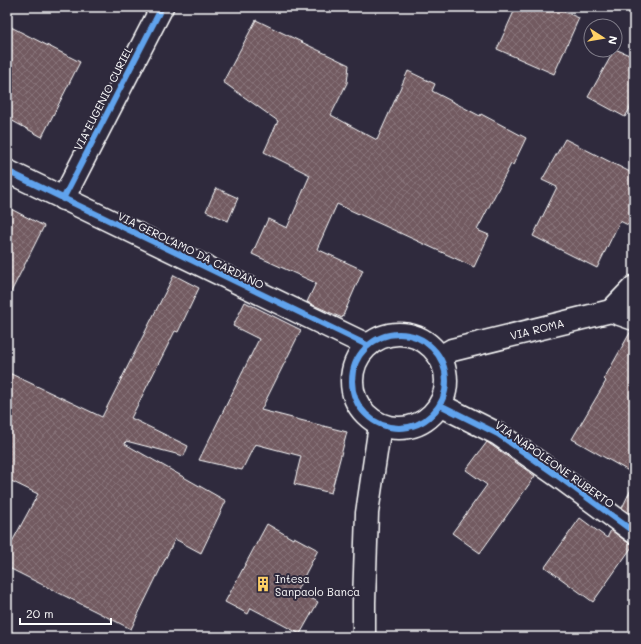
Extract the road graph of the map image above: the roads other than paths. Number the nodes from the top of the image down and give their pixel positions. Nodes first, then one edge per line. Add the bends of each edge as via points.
1 (162, 7) edge
2 (7, 171) edge
3 (63, 199) junction
4 (634, 287) edge
5 (612, 311) junction
6 (634, 320) edge
7 (368, 345) junction
8 (440, 357) junction
9 (440, 405) junction
10 (380, 425) junction
11 (634, 532) edge
12 (364, 637) edge

1 - 3 street, VIA EUGENIO CURIEL
2 - 3 street, VIA GEROLAMO DA CARDANO
3 - 7 street, VIA GEROLAMO DA CARDANO
4 - 5 street
5 - 6 street
5 - 8 street, VIA ROMA via 452,350
7 - 8 street via 379,338 406,334 420,338
7 - 10 street via 352,372 352,388 357,404 366,416
8 - 9 street via 445,372 445,389
9 - 10 street via 431,416 407,428 393,429
9 - 11 street, VIA NAPOLEONE RUBERTO via 498,434
10 - 12 street via 367,513

